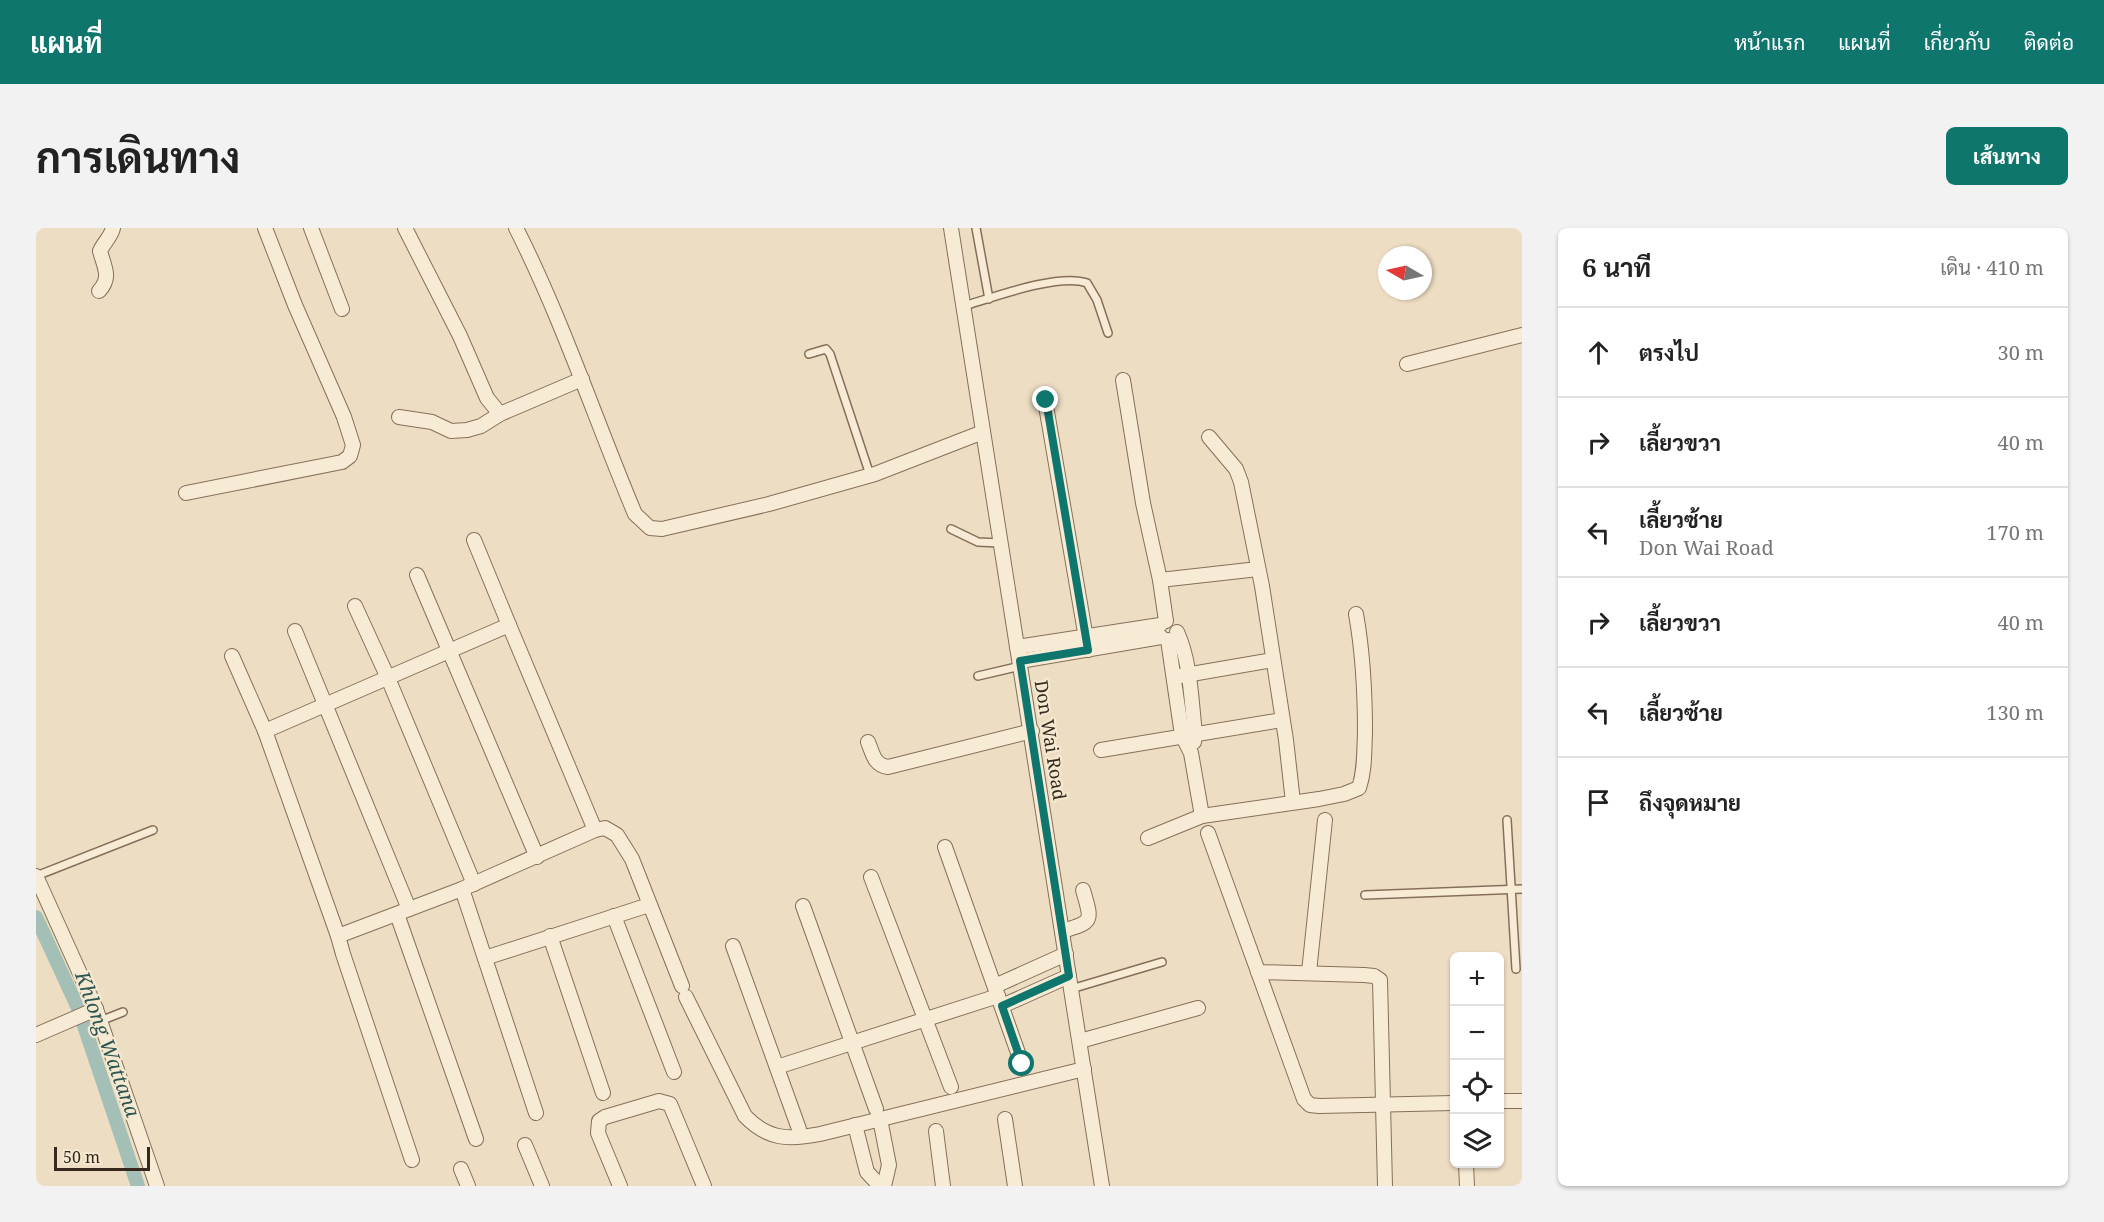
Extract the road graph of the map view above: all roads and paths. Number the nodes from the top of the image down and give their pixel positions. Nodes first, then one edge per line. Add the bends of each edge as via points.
1 (113, 228) edge
2 (265, 228) edge
3 (311, 228) edge
4 (405, 228) edge
5 (516, 228) edge
6 (951, 228) edge
7 (976, 228) edge
8 (99, 291) dead end
9 (989, 299) junction
10 (964, 306) junction
11 (342, 309) dead end
12 (1108, 333) dead end
13 (1522, 335) edge
14 (809, 354) dead end
15 (1407, 364) dead end
16 (582, 379) junction
17 (1123, 380) dead end
18 (1046, 400) dead end
19 (500, 414) junction
20 (399, 417) dead end
21 (983, 432) junction
22 (1209, 437) dead end
23 (870, 476) junction
24 (186, 493) dead end
25 (951, 529) dead end
26 (474, 540) dead end
27 (1000, 543) junction
28 (1258, 569) junction
29 (417, 575) dead end
30 (1160, 580) junction
31 (355, 606) dead end
32 (1356, 614) dead end
33 (509, 625) junction
34 (294, 631) dead end
35 (1166, 631) junction
36 (1087, 643) junction
37 (448, 651) junction
38 (232, 656) dead end
39 (1020, 658) junction
40 (1273, 660) junction
41 (978, 676) dead end
42 (1181, 676) junction
43 (388, 678) junction
44 (326, 704) junction
45 (1282, 720) junction
46 (265, 731) junction
47 (1032, 731) junction
48 (1189, 734) junction
49 (868, 742) dead end
50 (1101, 750) dead end
51 (1293, 802) junction
52 (1202, 816) junction
53 (1325, 820) dead end
54 (1507, 820) dead end
55 (153, 830) dead end
56 (595, 830) junction
57 (1208, 833) dead end
58 (1148, 838) dead end
59 (945, 847) dead end
60 (537, 857) junction
61 (36, 876) edge
62 (871, 877) dead end
63 (468, 887) junction
64 (1522, 889) edge
65 (1083, 890) dead end
66 (1510, 890) junction
67 (1365, 895) dead end
68 (649, 905) junction
69 (802, 906) dead end
70 (403, 912) junction
71 (614, 916) junction
72 (1062, 931) junction
73 (338, 936) junction
74 (550, 936) junction
75 (733, 946) dead end
76 (1066, 954) junction
77 (485, 958) junction
78 (1162, 962) dead end
79 (1515, 969) dead end
80 (1258, 972) junction
81 (1309, 972) junction
82 (1070, 982) junction
83 (998, 996) junction
84 (1198, 1008) dead end
85 (123, 1012) dead end
86 (95, 1014) junction
87 (925, 1020) junction
88 (36, 1035) edge
89 (1080, 1041) junction
90 (852, 1044) junction
91 (1022, 1064) dead end
92 (777, 1067) junction
93 (1084, 1069) junction
94 (674, 1072) dead end
95 (951, 1087) dead end
96 (603, 1093) dead end
97 (1504, 1101) edge
98 (1522, 1101) edge
99 (1450, 1103) edge
100 (1383, 1105) junction
101 (536, 1113) dead end
102 (878, 1114) junction
103 (1005, 1119) dead end
104 (855, 1125) junction
105 (799, 1129) dead end
106 (936, 1131) dead end
107 (476, 1139) dead end
108 (525, 1145) dead end
109 (412, 1160) dead end
110 (1466, 1168) edge
111 (461, 1169) dead end
112 (157, 1186) edge
113 (468, 1186) edge
114 (542, 1186) edge
115 (620, 1186) edge
116 (704, 1186) edge
117 (881, 1186) edge
118 (943, 1186) edge
119 (1015, 1186) edge
120 (1102, 1186) edge
121 (1385, 1186) edge
122 (1467, 1186) edge

1 - 8 street via 100,251 107,277
2 - 24 street via 344,417 353,445 350,456 342,462
3 - 11 street
4 - 19 street via 487,398
5 - 16 street
6 - 10 street, Don Wai Road
7 - 9 lane
9 - 10 lane
9 - 12 lane via 1076,279 1087,283
10 - 21 street, Don Wai Road
13 - 15 street
14 - 23 lane via 826,349 830,354
16 - 19 street
16 - 23 street via 635,514 650,528 662,529 769,504
17 - 30 street
18 - 36 street
19 - 20 street via 467,430 451,430
21 - 23 street
21 - 27 street, Don Wai Road
22 - 28 street via 1236,469 1241,482
25 - 27 lane via 978,542
26 - 33 street
27 - 39 street, Don Wai Road
28 - 30 street
28 - 40 street
29 - 37 street
30 - 35 street
31 - 43 street
32 - 51 street via 1365,705 1359,788
33 - 37 street
33 - 56 street
34 - 44 street
35 - 36 street
35 - 42 street via 1181,642
36 - 39 street
37 - 43 street
37 - 60 street
38 - 46 street
39 - 41 lane
39 - 47 street, Don Wai Road
40 - 42 street
40 - 45 street
42 - 48 street
43 - 44 street
43 - 63 street
44 - 46 street
44 - 70 street
45 - 48 street
45 - 51 street
46 - 73 street
47 - 49 street via 888,767 876,762
47 - 72 street, Don Wai Road
48 - 50 street
48 - 52 street
51 - 52 street
52 - 58 street
53 - 81 street
54 - 66 lane
55 - 61 lane
56 - 60 street
56 - 68 street via 611,830 623,843
57 - 80 street
59 - 83 street
60 - 63 street
61 - 86 street
62 - 87 street
63 - 70 street
63 - 77 street
64 - 66 lane
65 - 72 street via 1088,919
66 - 67 lane
66 - 79 lane
68 - 71 street
68 - 104 street via 684,992 745,1116 769,1134 787,1138
69 - 90 street
70 - 73 street
70 - 107 street via 456,1089
71 - 74 street
71 - 94 street
72 - 76 street, Don Wai Road
73 - 109 street
74 - 77 street
74 - 96 street
75 - 92 street
76 - 82 street, Don Wai Road
76 - 83 street
77 - 101 street
78 - 82 lane
80 - 81 street
80 - 100 street via 1304,1099 1319,1106
81 - 100 street via 1374,976 1380,980
82 - 83 street
82 - 89 street, Don Wai Road
83 - 87 street
83 - 91 street
84 - 89 street
85 - 86 lane
86 - 88 street
86 - 112 street
87 - 90 street
87 - 95 street
89 - 93 street, Don Wai Road
90 - 92 street
90 - 102 street
92 - 105 street
93 - 102 street
93 - 120 street, Don Wai Road
97 - 98 street
99 - 100 street
100 - 121 street
102 - 104 street
102 - 117 street via 889,1165
103 - 119 street
104 - 117 street via 867,1172
106 - 118 street
108 - 114 street
110 - 122 street
111 - 113 street
115 - 116 street via 598,1133 599,1121 659,1101 670,1104

